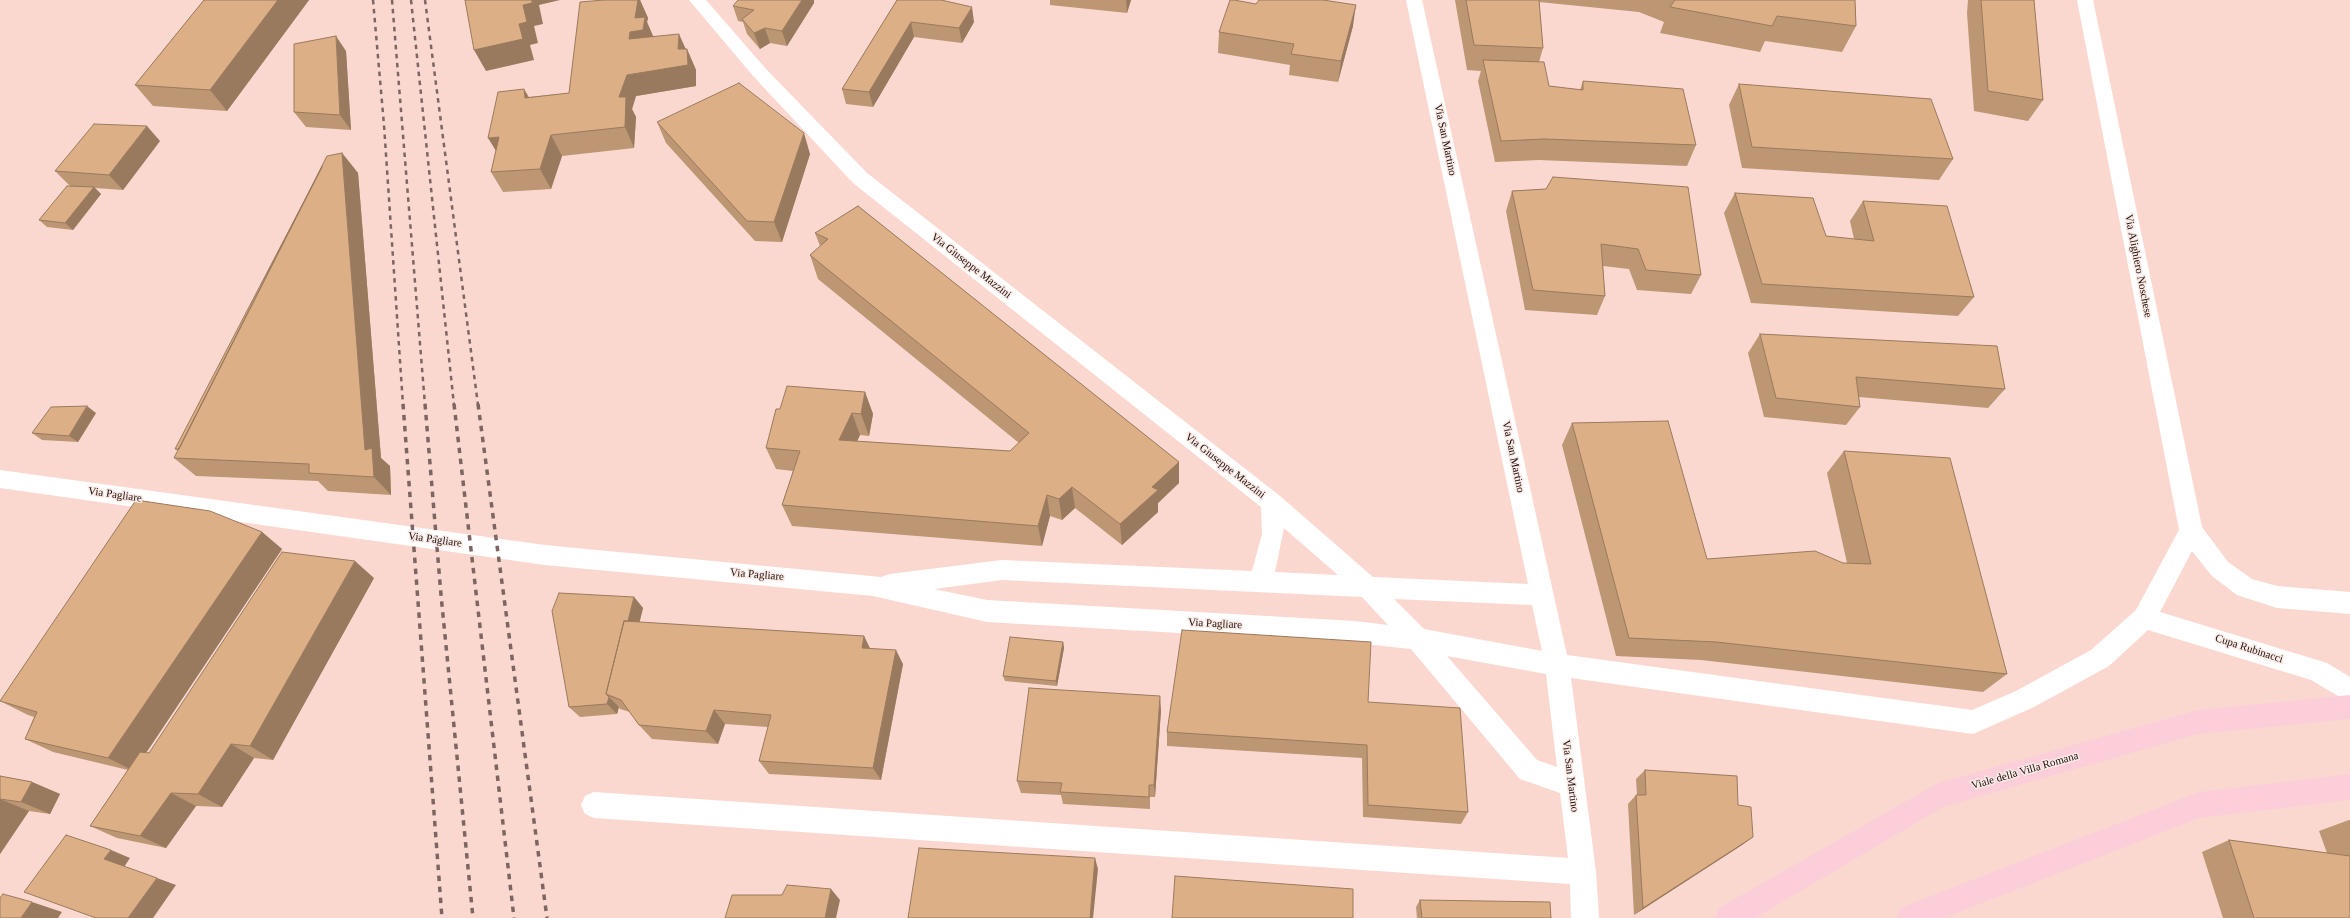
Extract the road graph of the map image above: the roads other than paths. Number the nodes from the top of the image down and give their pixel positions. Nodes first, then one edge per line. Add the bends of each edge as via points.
1 (697, 0) edge
2 (1414, 0) edge
3 (2085, 0) edge
4 (0, 479) edge
5 (1272, 503) junction
6 (2191, 531) junction
7 (1261, 581) junction
8 (1366, 585) junction
9 (872, 586) junction
10 (1542, 595) junction
11 (2350, 603) edge
12 (2144, 618) junction
13 (1417, 640) junction
14 (1557, 665) junction
15 (2350, 690) edge
16 (2350, 707) edge
17 (1571, 784) junction
18 (2350, 787) edge
19 (594, 805) dead end
20 (1583, 872) junction
21 (1585, 918) edge
22 (1729, 918) edge
23 (1910, 918) edge

1 - 5 street, Via Giuseppe Mazzini via 760,73 860,178
2 - 10 street, Via San Martino
3 - 6 street, Via Alighiero Noschese
4 - 9 street, Via Pagliare via 545,555
5 - 7 street, Via Giuseppe Mazzini via 1273,534
5 - 8 street, Via Giuseppe Mazzini
6 - 11 street via 2220,569 2245,588 2277,597
6 - 12 street, Via Pagliare
7 - 8 street, Via Pagliare
7 - 9 street, Via Pagliare via 1002,570
8 - 10 street, Via Pagliare
8 - 13 street, Via Giuseppe Mazzini
9 - 13 street, Via Pagliare via 987,611 1355,632
10 - 14 street, Via San Martino
12 - 14 street, Via Pagliare via 2100,658 2025,699 1973,722
12 - 15 street, Cupa Rubinacci via 2318,671
13 - 14 street, Via Pagliare
13 - 17 street, Via Giuseppe Mazzini via 1529,770
14 - 17 street, Via San Martino
16 - 22 main road, Viale della Villa Romana via 2198,722 1938,796
17 - 20 street, Via San Martino
18 - 23 main road via 2199,805
19 - 20 street
20 - 21 street, Via San Martino

